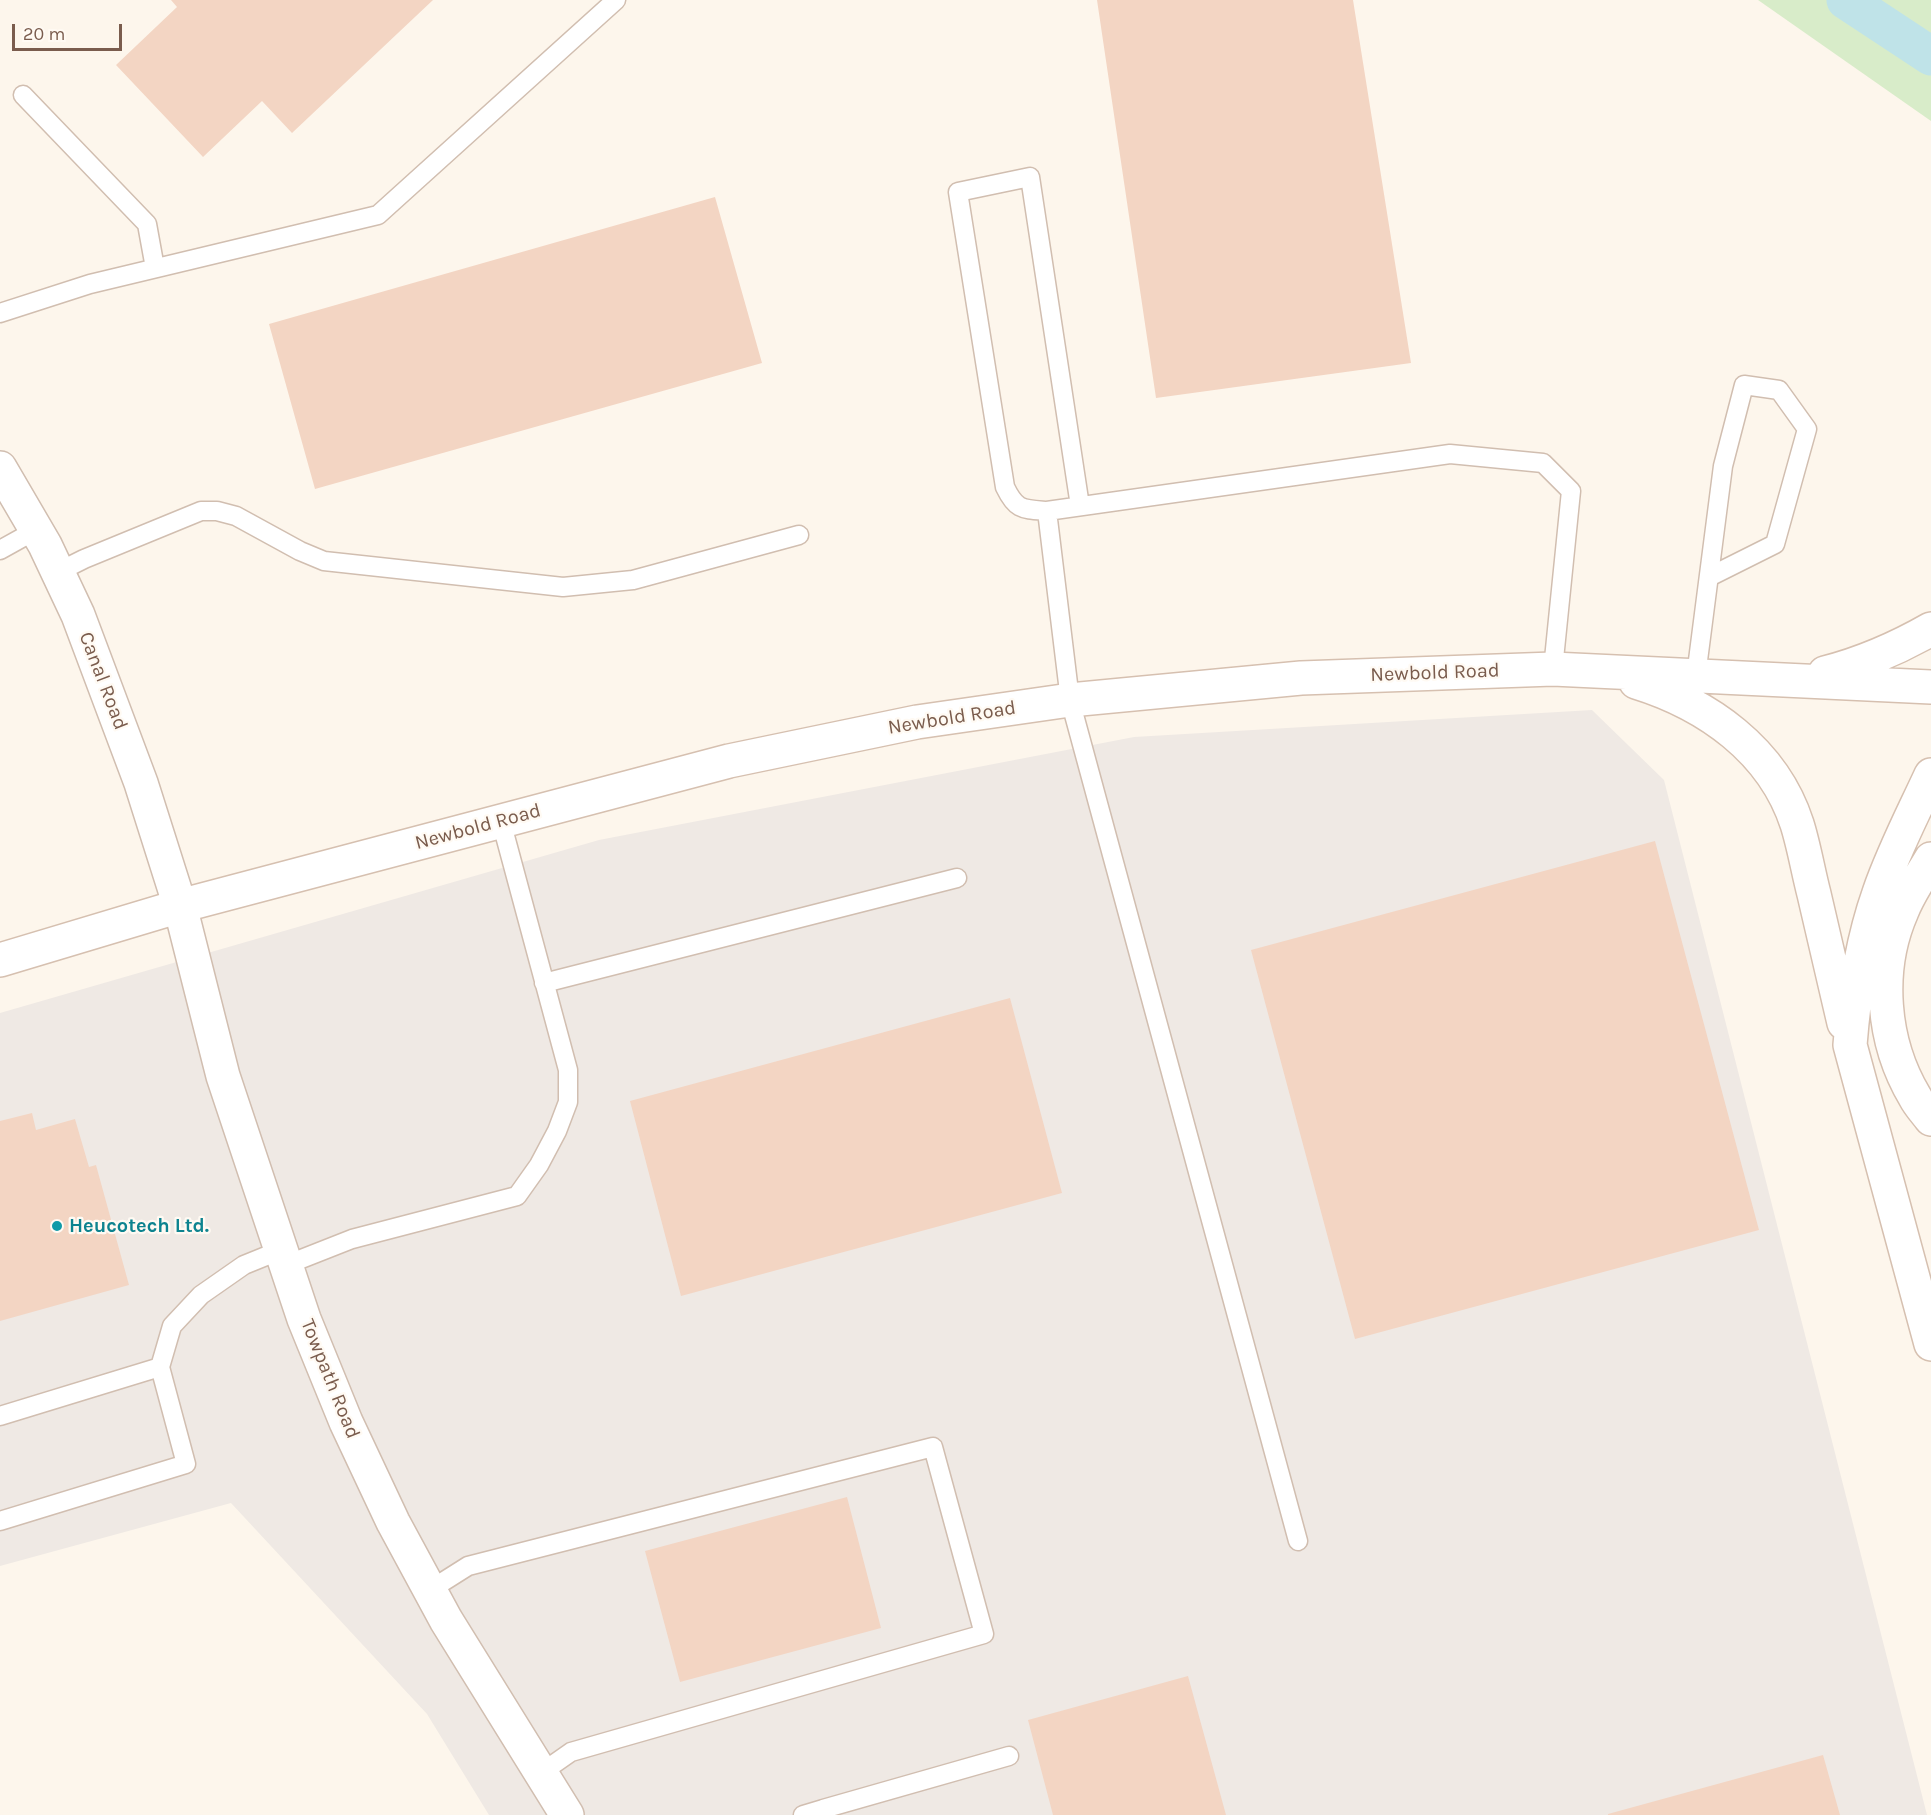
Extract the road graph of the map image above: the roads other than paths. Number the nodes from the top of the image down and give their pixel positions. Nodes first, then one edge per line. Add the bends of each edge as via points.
1 (616, 0) edge
2 (23, 95) dead end
3 (155, 268) junction
4 (0, 313) edge
5 (0, 468) edge
6 (1080, 506) junction
7 (1047, 511) junction
8 (36, 530) junction
9 (799, 535) dead end
10 (0, 550) edge
11 (58, 572) junction
12 (1709, 577) junction
13 (1931, 629) edge
14 (1553, 669) junction
15 (1599, 671) junction
16 (1696, 676) junction
17 (1796, 680) junction
18 (1931, 687) edge
19 (1070, 700) junction
20 (1931, 776) edge
21 (501, 821) junction
22 (1931, 859) edge
23 (957, 878) dead end
24 (180, 906) junction
25 (0, 960) edge
26 (544, 983) junction
27 (1850, 1045) junction
28 (1931, 1119) edge
29 (284, 1258) junction
30 (1931, 1344) edge
31 (160, 1367) junction
32 (0, 1416) edge
33 (0, 1521) edge
34 (1298, 1541) dead end
35 (430, 1590) junction
36 (1009, 1756) dead end
37 (541, 1773) junction
38 (824, 1812) edge
39 (567, 1815) edge
40 (802, 1815) edge

1 - 3 lane via 378,215
2 - 3 lane via 147,224
3 - 4 lane
5 - 8 main road, Canal Road
6 - 7 lane
6 - 7 lane via 1030,177 958,192 1005,487 1012,502 1025,509
6 - 14 lane via 1450,454 1543,463 1571,491
7 - 19 lane
8 - 10 lane
8 - 11 main road, Canal Road
9 - 11 lane via 633,580 564,587 324,561 236,516 201,511
11 - 24 main road, Canal Road via 141,783
12 - 12 lane via 1723,466 1744,385 1779,390 1807,429 1774,544
12 - 16 lane
13 - 17 main road via 1858,665
14 - 15 main road, Newbold Road
14 - 19 main road, Newbold Road via 1301,678
15 - 16 main road, Newbold Road
15 - 27 main road via 1658,689 1695,707 1737,735 1776,779 1796,823
16 - 17 main road, Newbold Road
17 - 18 main road, Newbold Road
19 - 21 main road, Newbold Road via 917,722 740,759
19 - 34 lane
20 - 27 main road via 1879,894 1862,954
21 - 24 main road, Newbold Road
21 - 26 lane
22 - 28 main road via 1902,910 1890,945 1886,981 1887,1018 1895,1053 1915,1097
23 - 26 lane
24 - 25 main road, Newbold Road
24 - 29 main road, Towpath Road via 223,1076
26 - 29 lane via 568,1070 568,1102 539,1165 517,1196
27 - 30 main road
29 - 31 lane via 244,1265 201,1295 172,1326
29 - 35 main road, Towpath Road via 346,1422
31 - 32 lane
31 - 33 lane via 186,1464
35 - 37 main road, Towpath Road
35 - 37 lane via 468,1566 933,1447 984,1634 571,1752
36 - 38 lane
37 - 39 main road, Towpath Road
38 - 40 lane

